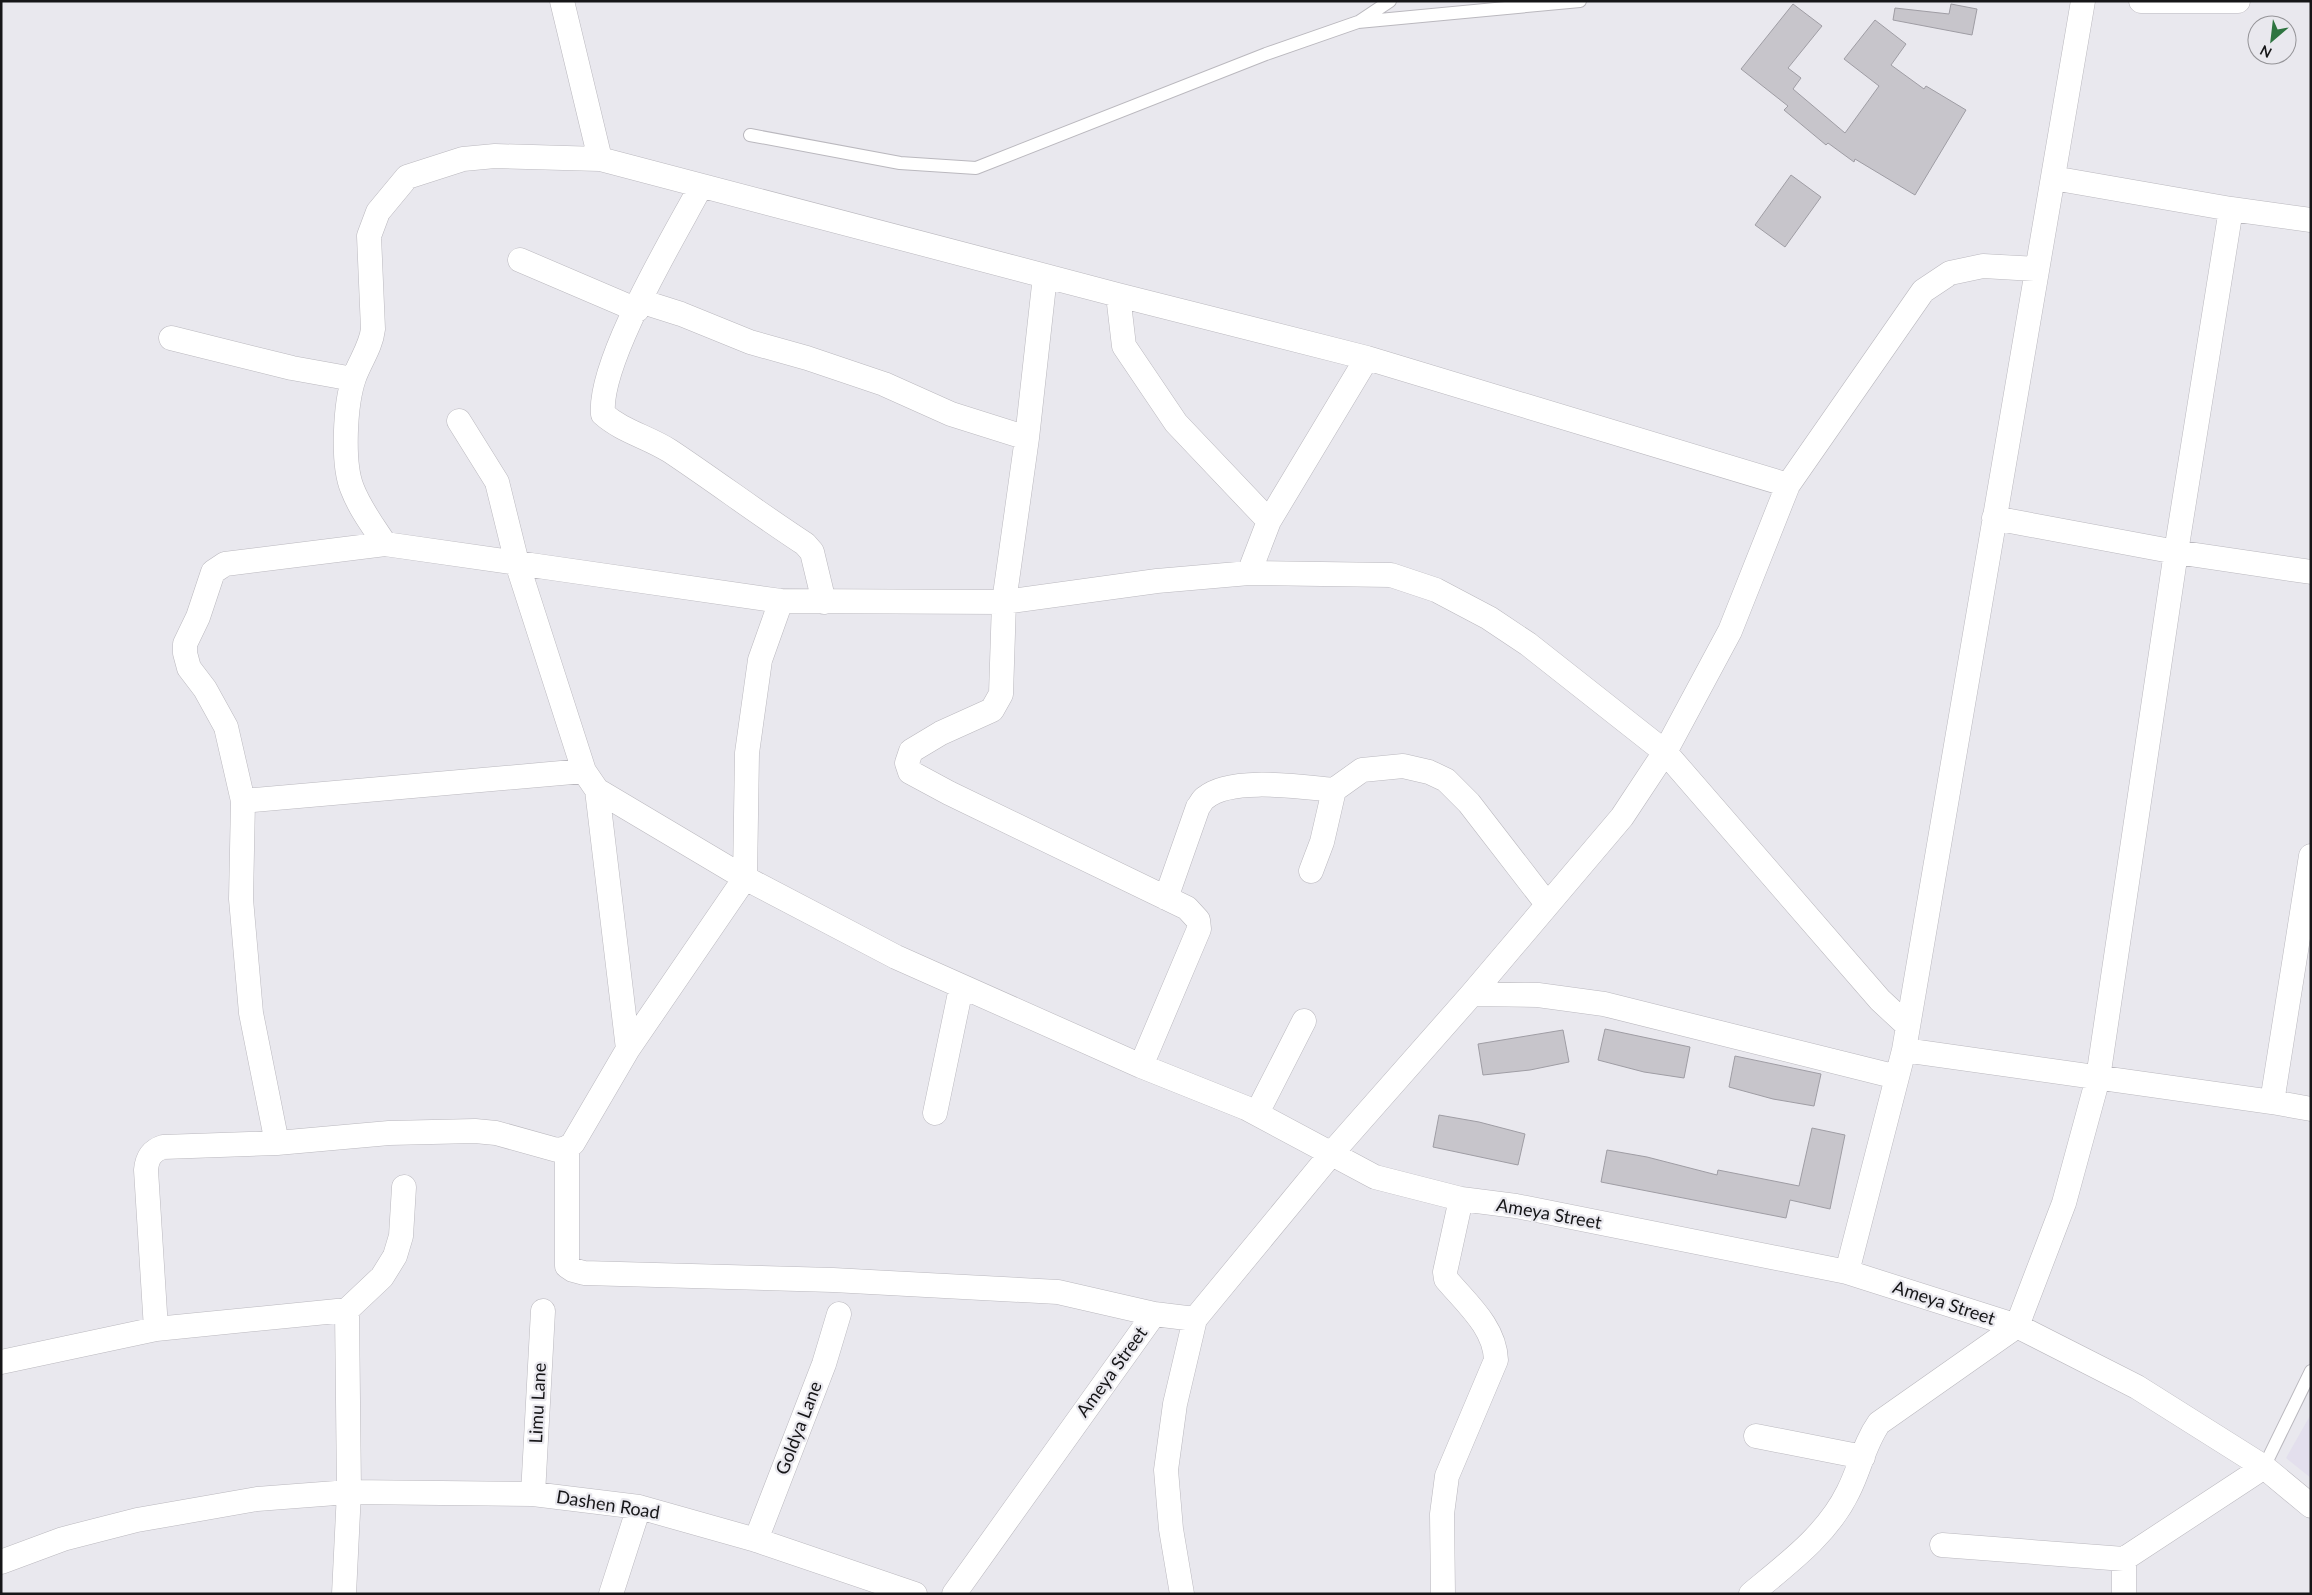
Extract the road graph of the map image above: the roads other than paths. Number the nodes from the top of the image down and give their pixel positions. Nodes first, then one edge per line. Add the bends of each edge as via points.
1 (562, 1) edge
2 (1390, 1) edge
3 (1580, 1) edge
4 (2083, 1) edge
5 (2141, 1) edge
6 (2238, 1) edge
7 (1358, 22) junction
8 (750, 135) dead end
9 (600, 159) junction
10 (2053, 178) junction
11 (701, 186) junction
12 (2231, 209) junction
13 (2311, 220) edge
14 (520, 260) dead end
15 (2036, 269) junction
16 (1045, 276) junction
17 (1118, 295) junction
18 (638, 306) junction
19 (172, 338) dead end
20 (1367, 358) junction
21 (354, 379) junction
22 (459, 421) dead end
23 (1027, 438) junction
24 (1788, 485) junction
25 (1994, 518) junction
26 (1269, 521) junction
27 (385, 544) junction
28 (2176, 552) junction
29 (516, 563) junction
30 (2311, 572) edge
31 (1249, 573) junction
32 (781, 601) junction
33 (824, 602) junction
34 (1004, 602) junction
35 (1665, 752) junction
36 (591, 780) junction
37 (1334, 790) junction
38 (243, 801) junction
39 (2311, 856) edge
40 (1311, 871) dead end
41 (745, 878) junction
42 (1166, 898) junction
43 (1547, 904) junction
44 (961, 988) junction
45 (1472, 994) junction
46 (1304, 1021) dead end
47 (1908, 1026) junction
48 (628, 1049) junction
49 (1904, 1050) junction
50 (1141, 1066) junction
51 (1897, 1077) junction
52 (2098, 1078) junction
53 (2272, 1102) junction
54 (2311, 1110) edge
55 (935, 1113) dead end
56 (1257, 1113) junction
57 (277, 1143) junction
58 (568, 1148) junction
59 (1331, 1154) junction
60 (404, 1186) dead end
61 (1461, 1199) junction
62 (1847, 1272) junction
63 (347, 1310) junction
64 (544, 1311) dead end
65 (839, 1314) dead end
66 (1154, 1314) junction
67 (1195, 1319) junction
68 (2017, 1326) junction
69 (156, 1329) junction
70 (1, 1362) edge
71 (2311, 1372) edge
72 (1756, 1436) dead end
73 (1863, 1458) junction
74 (2264, 1467) junction
75 (348, 1492) junction
76 (533, 1494) junction
77 (2311, 1506) edge
78 (639, 1507) junction
79 (756, 1540) junction
80 (1942, 1546) dead end
81 (2124, 1559) junction
82 (1, 1562) edge
83 (344, 1594) edge
84 (611, 1594) edge
85 (915, 1594) edge
86 (954, 1594) edge
87 (1182, 1594) edge
88 (1443, 1594) edge
89 (1752, 1594) edge
90 (2124, 1594) edge

1 - 9 street
2 - 7 lane
3 - 7 lane
4 - 10 street
5 - 6 street
7 - 8 lane via 1266,54 976,168 900,163
9 - 11 street
9 - 21 street via 495,156 462,159 407,177 378,212 369,236 373,329
10 - 12 street
10 - 15 street
11 - 16 street
11 - 18 street
12 - 13 street
12 - 28 street
14 - 18 street
15 - 24 street via 1983,266 1950,273 1923,291
15 - 25 street
16 - 17 street
16 - 23 street
17 - 20 street
17 - 26 street via 1124,346 1176,423
18 - 23 street via 681,314 750,342 884,384 951,414
18 - 33 street via 611,369 602,404 603,414 613,423 668,450 805,544 812,552
19 - 21 street via 292,368
20 - 24 street
20 - 26 street
21 - 27 street via 344,432 351,486 362,511
22 - 29 street via 497,482
23 - 34 street
24 - 35 street via 1730,631
25 - 28 street
25 - 47 street
26 - 31 street
27 - 29 street
27 - 38 street via 225,564 213,572 185,653 189,668 226,727
28 - 30 street
28 - 52 street
29 - 32 street
29 - 36 street
31 - 34 street via 1156,581
31 - 35 street via 1391,575 1436,590 1489,618 1528,644
32 - 33 street
32 - 41 street via 760,660 747,753
33 - 34 street
34 - 42 street via 1001,694 998,702 992,710 941,733 911,751 906,763 910,772
35 - 43 street via 1622,817
35 - 47 street via 1880,1000
36 - 38 street
36 - 41 street, Ameya Street
36 - 48 street
37 - 40 street via 1322,842
37 - 42 street via 1274,784 1225,788 1204,798
37 - 43 street via 1362,770 1403,766 1446,780 1469,803
38 - 57 street via 242,899 251,1014
39 - 53 street
41 - 44 street, Ameya Street
41 - 48 street
42 - 50 street via 1187,908 1198,920 1199,930
43 - 45 street
44 - 50 street, Ameya Street
44 - 55 street
45 - 51 street via 1538,995 1604,1004
45 - 59 street
46 - 56 street
47 - 49 street
48 - 58 street
49 - 51 street
49 - 52 street
50 - 56 street, Ameya Street
51 - 62 street
52 - 53 street
52 - 68 street via 2064,1203
53 - 54 street
56 - 59 street, Ameya Street
57 - 58 street via 389,1133 475,1131 496,1133 557,1150
57 - 69 street via 163,1147 150,1154 146,1170
58 - 66 street via 567,1266 573,1270 1058,1292
59 - 61 street, Ameya Street via 1375,1177
59 - 67 street
60 - 63 street via 401,1236 395,1256 382,1277
61 - 62 street, Ameya Street via 1516,1206
61 - 88 street via 1446,1263 1446,1279 1488,1329 1496,1346 1496,1360 1447,1476 1442,1514
62 - 68 street, Ameya Street
63 - 69 street
63 - 75 street
64 - 76 street, Limu Lane
65 - 79 street, Goldya Lane via 824,1364
66 - 67 street, Ameya Street
66 - 86 street, Ameya Street
67 - 87 street via 1175,1404 1166,1470 1171,1530
68 - 73 street via 1879,1423 1870,1436
68 - 74 street, Ameya Street via 2137,1388
69 - 70 street
71 - 74 lane
72 - 73 street
73 - 89 street via 1848,1494 1823,1530
74 - 77 street, Ameya Street
74 - 81 street
75 - 76 street, Dashen Road
75 - 82 street, Dashen Road via 257,1500 137,1520 63,1539
75 - 83 street
76 - 78 street, Dashen Road
78 - 79 street, Dashen Road
78 - 84 street
79 - 85 street, Dashen Road
80 - 81 street
81 - 90 street

